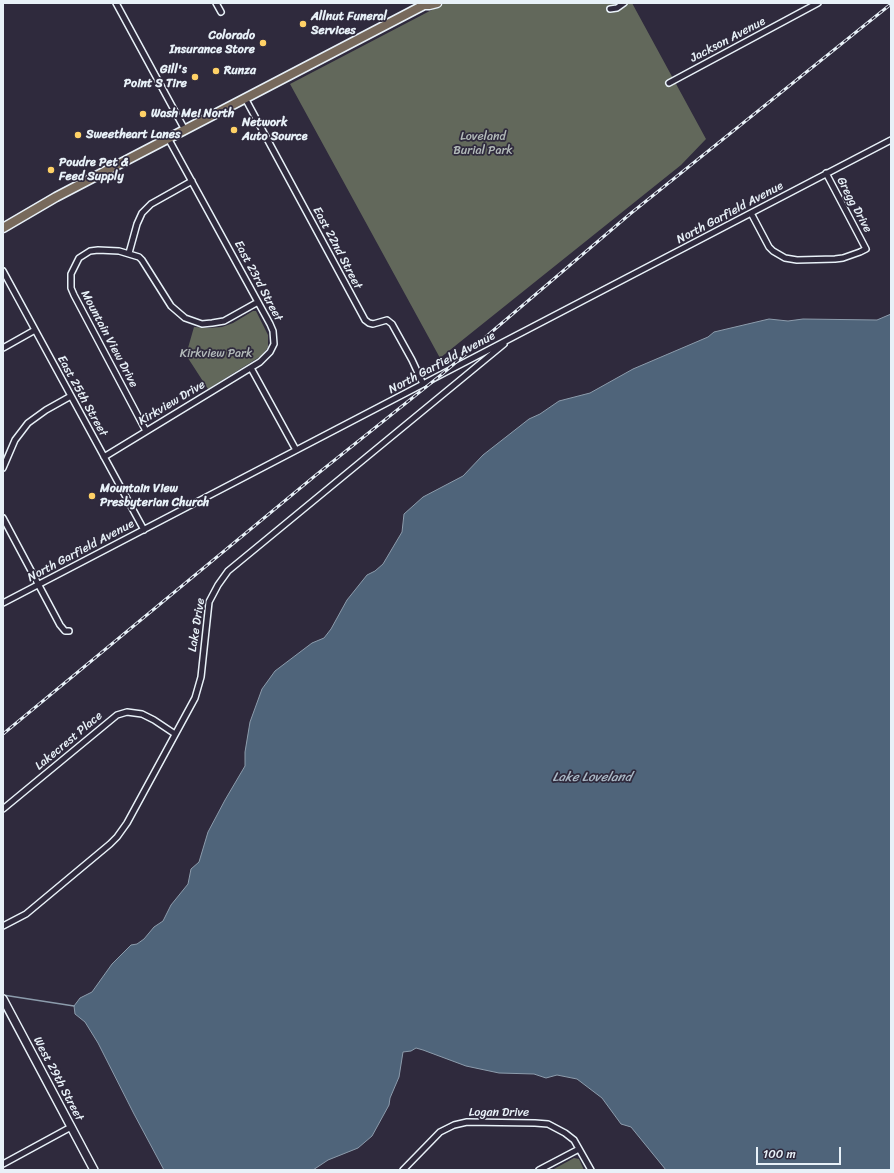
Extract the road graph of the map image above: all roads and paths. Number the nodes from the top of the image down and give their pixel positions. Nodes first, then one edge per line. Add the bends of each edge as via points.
1 (116, 3) edge
2 (216, 3) edge
3 (437, 3) edge
4 (624, 3) edge
5 (818, 3) edge
6 (424, 4) edge
7 (812, 4) edge
8 (610, 9) dead end
9 (221, 12) dead end
10 (669, 83) dead end
11 (245, 98) junction
12 (185, 130) junction
13 (168, 138) junction
14 (891, 140) edge
15 (826, 174) junction
16 (192, 181) junction
17 (751, 212) junction
18 (3, 228) edge
19 (129, 253) junction
20 (3, 271) edge
21 (258, 302) junction
22 (35, 330) junction
23 (509, 339) junction
24 (3, 348) edge
25 (251, 368) junction
26 (423, 384) junction
27 (71, 396) junction
28 (146, 431) junction
29 (296, 450) junction
30 (104, 457) junction
31 (3, 468) edge
32 (3, 518) edge
33 (144, 530) junction
34 (39, 584) junction
35 (3, 603) edge
36 (69, 631) dead end
37 (175, 734) junction
38 (3, 808) edge
39 (3, 926) edge
40 (3, 999) edge
41 (71, 1127) junction
42 (579, 1149) junction
43 (3, 1164) edge
44 (94, 1170) edge
45 (403, 1170) edge
46 (539, 1170) edge
47 (591, 1170) edge

1 - 12 street
2 - 9 street
3 - 6 highway
4 - 8 street
5 - 7 street, Jackson Avenue
6 - 11 highway
7 - 10 street, Jackson Avenue
11 - 12 highway
11 - 26 street, East 22nd Street via 364,320 373,324 387,320 392,324
12 - 13 highway
13 - 16 street, East 23rd Street
13 - 18 highway
14 - 15 street, North Garfield Avenue
15 - 17 street, North Garfield Avenue
15 - 17 street, Gregg Drive via 866,249 835,259 784,258 769,247
16 - 19 street via 151,204 142,213
16 - 21 street, East 23rd Street
17 - 23 street, North Garfield Avenue
19 - 21 street via 142,260 171,306 190,320 202,324 218,322
19 - 28 street, Mountain View Drive via 98,250 84,255 76,262 71,274 71,288
20 - 22 street, East 25th Street
21 - 25 street, East 23rd Street via 273,331 274,344 267,356
22 - 24 street
22 - 27 street, East 25th Street
23 - 26 street, North Garfield Avenue
23 - 37 street, Lake Drive via 240,560 222,578 209,602 197,692
25 - 28 street, Kirkview Drive
25 - 29 street
26 - 29 street, North Garfield Avenue
27 - 30 street, East 25th Street
27 - 31 street via 28,423 15,440
28 - 30 street, Kirkview Drive
29 - 33 street, North Garfield Avenue
30 - 33 street, East 25th Street
32 - 34 street
33 - 34 street, North Garfield Avenue
34 - 35 street, North Garfield Avenue
34 - 36 street via 60,625 65,631
37 - 38 street, Lakecrest Place via 142,714 127,712 117,715
37 - 39 street, Lake Drive via 117,837 26,914
40 - 41 main road, West 29th Street
41 - 43 street
41 - 44 main road, West 29th Street
42 - 45 street, Logan Drive via 570,1136 545,1124 467,1122 440,1132
42 - 46 street
42 - 47 street, Logan Drive

